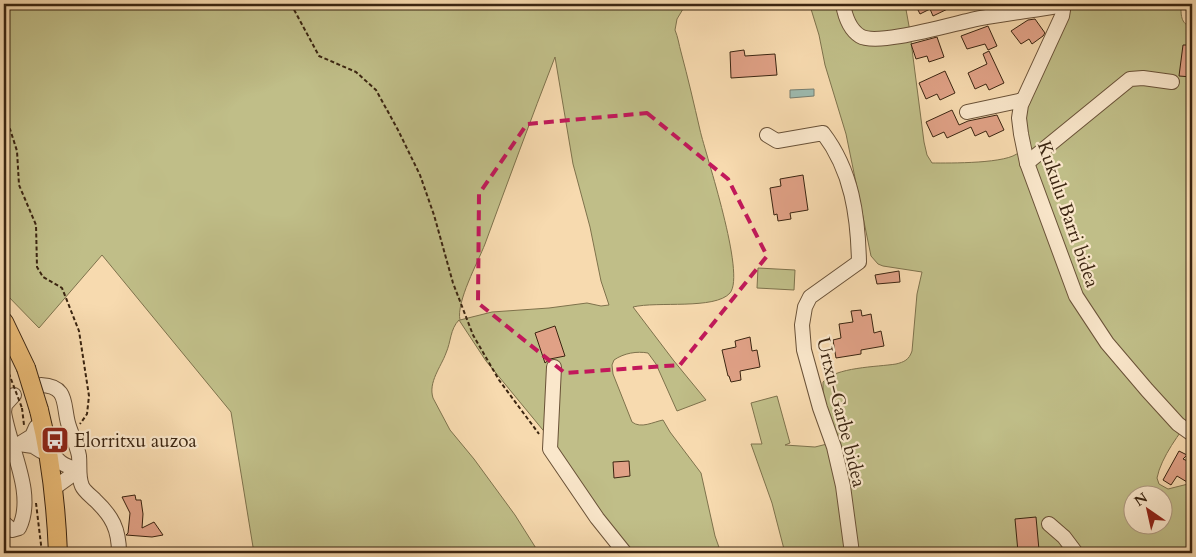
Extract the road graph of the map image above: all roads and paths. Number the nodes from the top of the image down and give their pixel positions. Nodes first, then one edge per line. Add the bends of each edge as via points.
1 (291, 4) edge
2 (843, 4) edge
3 (1064, 4) edge
4 (1172, 82) dead end
5 (1023, 100) junction
6 (967, 112) dead end
7 (4, 124) edge
8 (767, 135) dead end
9 (1028, 163) junction
10 (4, 322) edge
11 (4, 338) edge
12 (554, 367) dead end
13 (15, 369) edge
14 (41, 385) dead end
15 (14, 395) dead end
16 (32, 414) junction
17 (71, 432) junction
18 (1192, 434) edge
19 (16, 445) junction
20 (44, 448) junction
21 (550, 449) junction
22 (79, 470) junction
23 (56, 486) junction
24 (82, 488) junction
25 (4, 523) edge
26 (1049, 524) dead end
27 (51, 553) edge
28 (58, 553) edge
29 (119, 553) edge
30 (625, 553) edge
31 (852, 553) edge
32 (1076, 553) edge

1 - 21 path via 319,56 356,72 376,90 420,175 473,335 499,380
2 - 3 street via 846,20 861,37 877,39
3 - 5 street, Kukulu Barri bidea via 1062,16
4 - 9 street via 1130,79
5 - 6 street
5 - 9 street, Kukulu Barri bidea via 1019,118
7 - 17 path via 10,129 17,151 19,185 36,225 37,267 43,277 62,288 79,331 89,396 86,414 79,427
8 - 31 street, Urtxu-Garbe bidea via 776,141 823,133 847,177 855,202 859,262 810,297 802,326 804,350 843,486
9 - 18 street, Kukulu Barri bidea via 1076,296 1107,343 1178,424
10 - 13 main road
11 - 13 main road
12 - 21 street
13 - 16 main road, bridge
13 - 16 path, bridge
14 - 17 street via 61,393
15 - 19 street via 4,412 8,434
16 - 19 street via 32,436
16 - 20 main road
17 - 22 street via 78,452
19 - 20 street
19 - 25 street via 24,496 23,520 19,528 12,530
20 - 22 street via 65,467
20 - 23 main road
20 - 27 main road
21 - 30 street
22 - 23 street
22 - 24 street
23 - 24 street via 72,484
23 - 28 main road
24 - 29 street via 110,516 117,528
26 - 32 street

